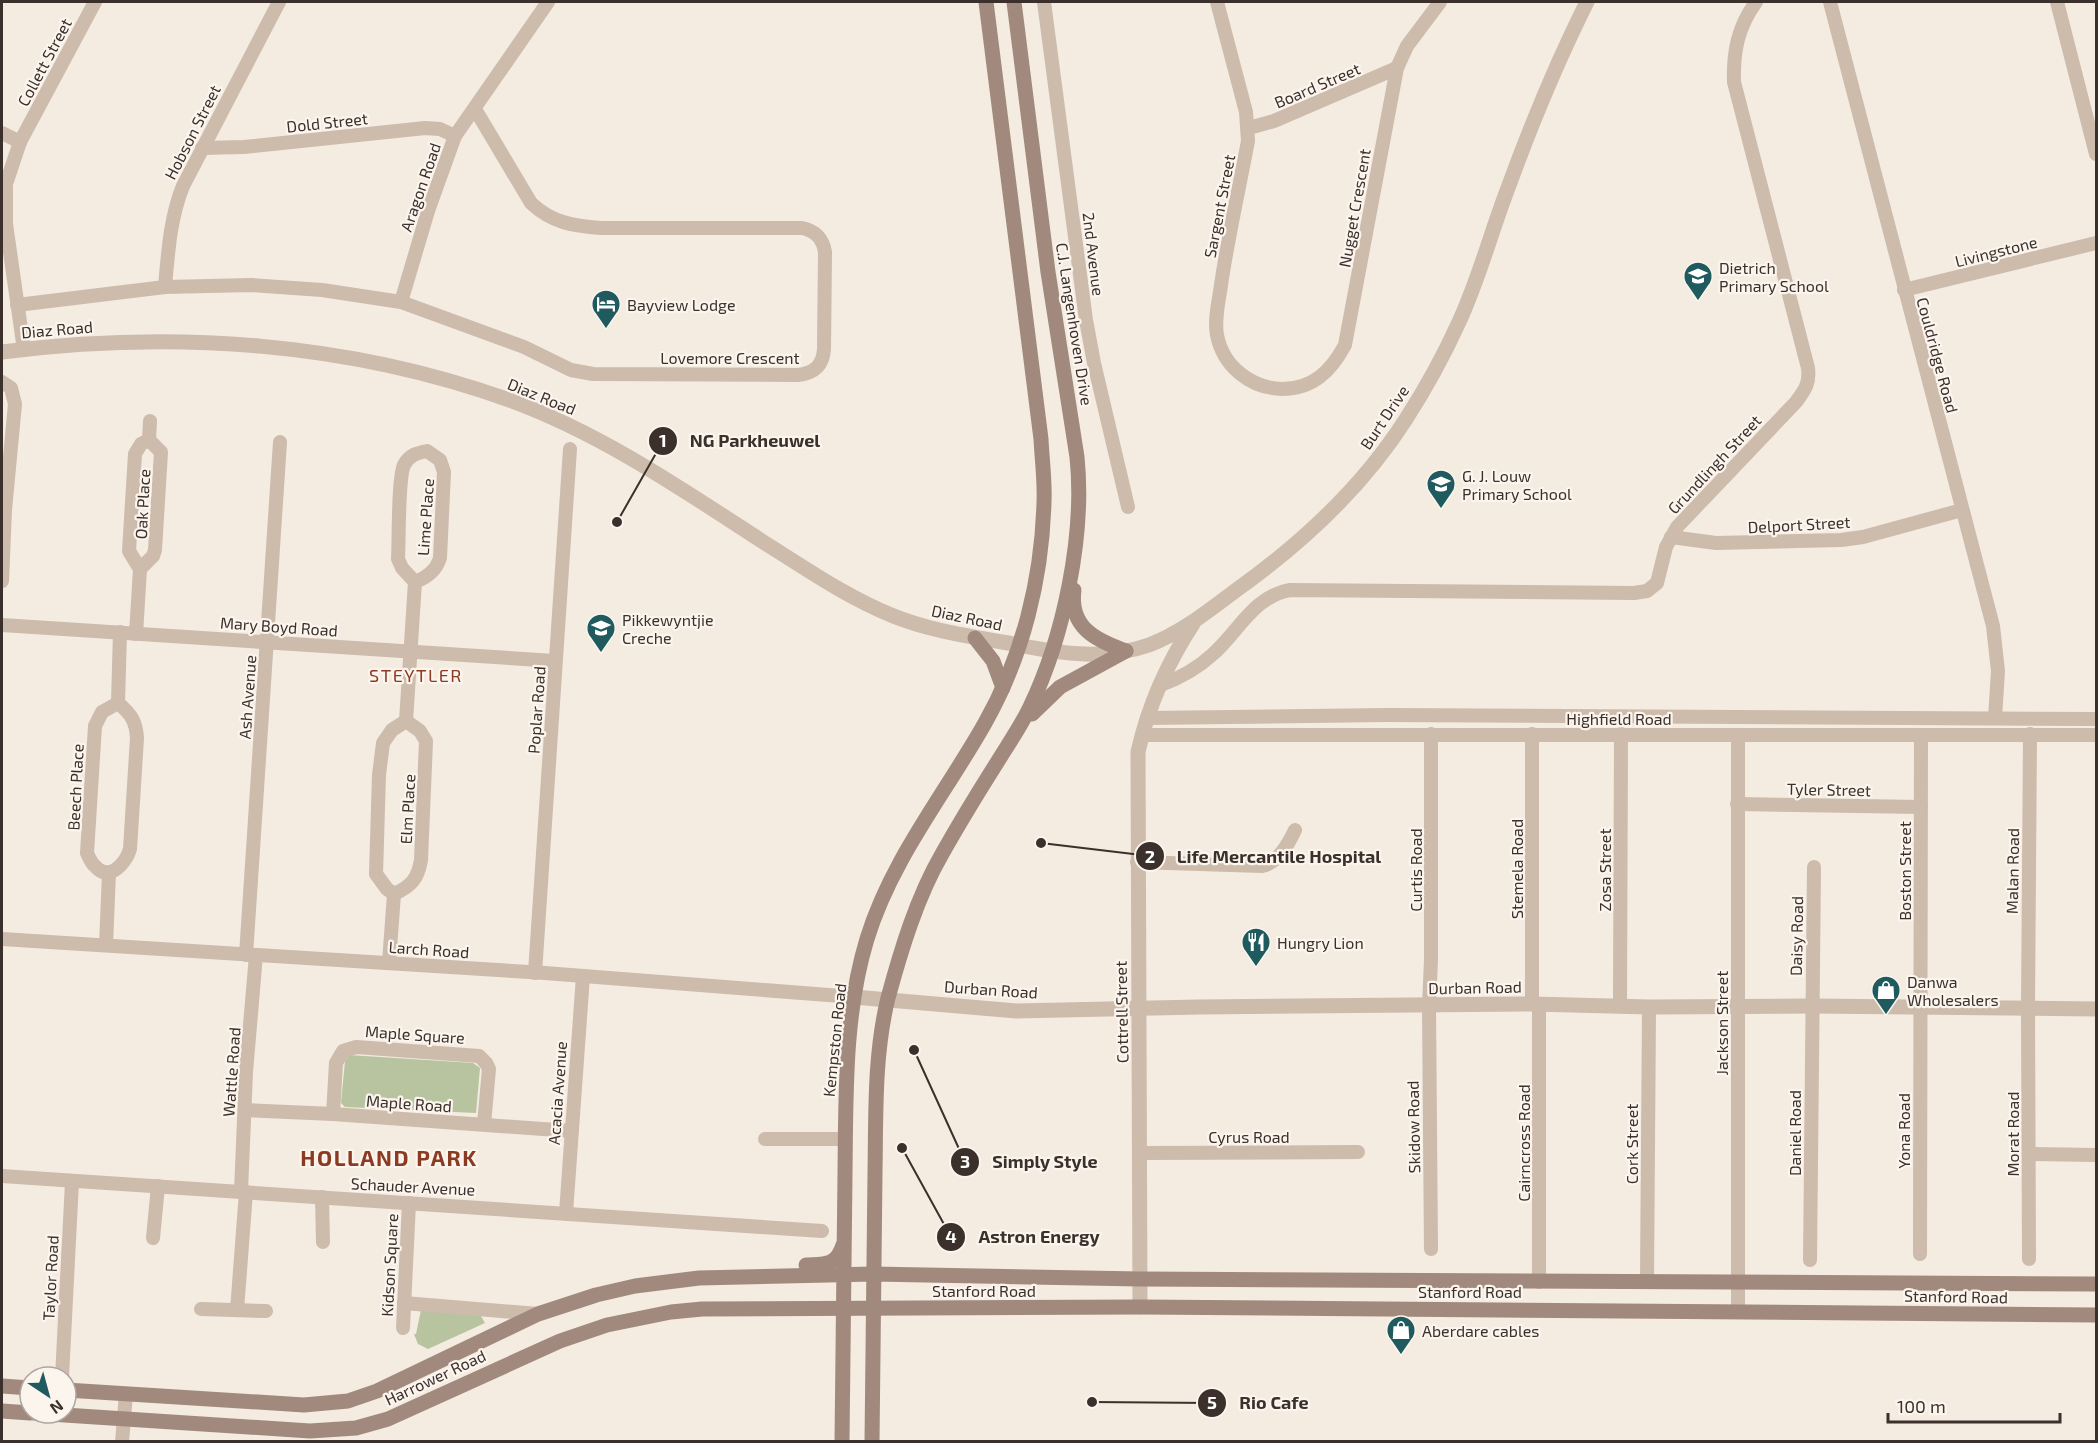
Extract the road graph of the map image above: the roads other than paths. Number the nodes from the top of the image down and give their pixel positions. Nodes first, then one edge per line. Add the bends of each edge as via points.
1 (95, 2) edge
2 (279, 2) edge
3 (548, 2) edge
4 (986, 2) edge
5 (1014, 2) edge
6 (1044, 2) edge
7 (1217, 2) edge
8 (1440, 2) edge
9 (1587, 2) edge
10 (1756, 2) edge
11 (1830, 2) edge
12 (2057, 2) edge
13 (1397, 68) junction
14 (475, 109) junction
15 (1249, 128) junction
16 (2, 133) edge
17 (455, 136) junction
18 (20, 142) junction
19 (202, 148) junction
20 (2097, 154) edge
21 (2097, 243) edge
22 (165, 287) junction
23 (1904, 290) junction
24 (401, 302) junction
25 (17, 305) junction
26 (24, 350) junction
27 (2, 352) edge
28 (6, 385) edge
29 (1276, 388) joint
30 (150, 421) dead end
31 (150, 440) junction
32 (280, 442) dead end
33 (570, 449) dead end
34 (1128, 507) dead end
35 (1962, 510) junction
36 (3, 511) edge
37 (1671, 537) junction
38 (1076, 540) junction
39 (140, 569) junction
40 (2, 581) edge
41 (415, 582) junction
42 (1197, 619) junction
43 (2, 625) edge
44 (120, 632) junction
45 (136, 634) junction
46 (975, 638) junction
47 (267, 643) junction
48 (1019, 645) junction
49 (411, 651) junction
50 (1053, 651) junction
51 (1126, 651) junction
52 (555, 661) junction
53 (1161, 685) junction
54 (1003, 688) junction
55 (118, 703) junction
56 (1147, 718) junction
57 (1995, 718) junction
58 (2097, 718) edge
59 (406, 721) junction
60 (1431, 734) junction
61 (1532, 734) junction
62 (1621, 734) junction
63 (1142, 735) junction
64 (1738, 735) junction
65 (1921, 735) junction
66 (2030, 735) junction
67 (2097, 735) edge
68 (1012, 738) junction
69 (1737, 804) junction
70 (1921, 807) junction
71 (1295, 830) dead end
72 (1137, 862) junction
73 (1814, 867) dead end
74 (109, 873) junction
75 (394, 894) junction
76 (2, 939) edge
77 (106, 945) junction
78 (251, 955) junction
79 (389, 963) junction
80 (535, 973) junction
81 (583, 976) junction
82 (854, 997) junction
83 (888, 999) junction
84 (1536, 1004) junction
85 (1620, 1005) junction
86 (1812, 1005) junction
87 (1429, 1006) junction
88 (1737, 1006) junction
89 (1649, 1007) junction
90 (1138, 1008) junction
91 (1920, 1008) junction
92 (2028, 1008) junction
93 (2097, 1009) edge
94 (245, 1110) junction
95 (333, 1114) junction
96 (484, 1124) junction
97 (571, 1131) junction
98 (765, 1139) dead end
99 (845, 1139) junction
100 (1358, 1152) dead end
101 (1141, 1153) junction
102 (2029, 1154) junction
103 (2097, 1155) edge
104 (2, 1176) edge
105 (72, 1182) junction
106 (158, 1186) junction
107 (244, 1191) junction
108 (322, 1197) junction
109 (409, 1203) junction
110 (566, 1213) junction
111 (822, 1231) dead end
112 (153, 1238) dead end
113 (323, 1242) dead end
114 (844, 1243) junction
115 (1431, 1249) dead end
116 (1920, 1254) dead end
117 (2029, 1259) dead end
118 (1810, 1260) dead end
119 (873, 1274) junction
120 (745, 1275) junction
121 (843, 1275) junction
122 (1140, 1279) junction
123 (1647, 1281) junction
124 (1738, 1281) junction
125 (1539, 1282) junction
126 (2097, 1284) edge
127 (404, 1303) junction
128 (1140, 1307) junction
129 (843, 1308) junction
130 (873, 1308) junction
131 (201, 1309) dead end
132 (237, 1310) junction
133 (266, 1311) dead end
134 (1738, 1311) junction
135 (538, 1314) junction
136 (2097, 1315) edge
137 (403, 1328) dead end
138 (63, 1365) edge
139 (2, 1386) edge
140 (18, 1387) edge
141 (78, 1391) edge
142 (126, 1394) junction
143 (2, 1411) edge
144 (18, 1412) edge
145 (78, 1417) edge
146 (123, 1420) junction
147 (122, 1442) edge
148 (842, 1442) edge
149 (872, 1442) edge

1 - 18 street, Collett Street
2 - 19 street, Hobson Street
3 - 14 street, Aragon Road
4 - 48 main road via 1045,499 1034,593
5 - 38 main road, C.J. Langenhoven Drive via 1048,272 1077,457
6 - 34 street, 2nd Avenue via 1086,320
7 - 15 street, Sargent Street
8 - 13 street, Nugget Crescent via 1407,46
9 - 42 street, Burt Drive via 1541,101 1461,318 1405,421 1357,485 1315,526
10 - 37 street, Grundlingh Street via 1739,31 1734,51 1734,82 1809,382 1796,402 1686,516
11 - 23 street, Couldridge Road
12 - 20 street
13 - 15 street, Board Street via 1285,117
13 - 29 street, Nugget Crescent via 1345,345 1329,370 1315,381 1295,389
14 - 17 street, Aragon Road
14 - 24 street, Lovemore Crescent via 531,203 559,222 601,228 802,228 816,234 825,252 824,357 812,372 798,375 593,374 571,370 524,347
15 - 29 street, Sargent Street via 1223,275 1217,333 1220,348 1235,370 1259,385
16 - 18 street
17 - 19 street, Dold Street via 440,129 424,128
17 - 24 street, Aragon Road
18 - 25 street, Collett Street via 5,202
19 - 22 street, Hobson Street via 177,201
21 - 23 street, Livingstone
22 - 24 street, Diaz Road via 281,286
22 - 25 street, Diaz Road
23 - 35 street, Couldridge Road
25 - 26 street, Collett Street
26 - 27 street, Diaz Road
26 - 46 street, Diaz Road via 151,342 215,343 348,357 452,382 512,401 607,446 873,607 931,629
28 - 36 street via 15,404
30 - 31 street, Oak Place
31 - 39 street, Oak Place via 161,452 155,550
31 - 39 street, Oak Place via 135,453 129,551
32 - 47 street, Ash Avenue
33 - 52 street, Poplar Road
35 - 37 street, Delport Street via 1863,537 1831,541 1716,543
35 - 57 street, Couldridge Road via 1995,639
36 - 40 street
37 - 53 street, Grundlingh Street via 1657,583 1647,591 1280,592 1256,607 1213,654
38 - 50 main road, C.J. Langenhoven Drive
38 - 51 main road via 1076,615 1090,635
39 - 45 street, Oak Place
41 - 41 street, Lime Place via 431,574 440,558 444,472 440,459 428,445 409,458 402,472 398,559
41 - 49 street
42 - 51 street, Burt Drive via 1161,639
42 - 53 street, Cottrell Street via 1179,645
43 - 44 street, Mary Boyd Road
44 - 45 street, Mary Boyd Road
44 - 55 street
45 - 47 street, Mary Boyd Road
46 - 48 street, Diaz Road
46 - 54 main road via 993,661
47 - 49 street, Mary Boyd Road
47 - 78 street, Ash Avenue
48 - 50 street, Burt Drive
48 - 54 main road, Kempston Road
49 - 52 street, Mary Boyd Road
49 - 59 street
50 - 51 street, Burt Drive via 1098,655
50 - 68 main road via 1029,710
51 - 68 main road via 1060,687
52 - 80 street, Poplar Road
53 - 56 street, Cottrell Street
54 - 82 main road, Kempston Road via 895,872 867,941
55 - 74 street via 136,726 136,760 130,849 123,865
55 - 74 street, Beech Place via 102,712 95,726 87,853 94,866
56 - 57 street, Highfield Road
56 - 63 street, Cottrell Street
57 - 58 street, Highfield Road
59 - 75 street, Elm Place via 392,730 383,743 379,775 376,874
59 - 75 street, Elm Place via 426,741 421,860 415,881
60 - 61 street, Highfield Road
60 - 63 street, Highfield Road
60 - 87 street, Curtis Road
61 - 62 street, Highfield Road
61 - 84 street, Stemela Road
62 - 64 street, Highfield Road
62 - 85 street, Zosa Street
63 - 72 street, Cottrell Street via 1138,752
64 - 65 street, Highfield Road
64 - 69 street, Jackson Street
65 - 66 street, Highfield Road
65 - 70 street, Boston Street
66 - 67 street, Highfield Road
66 - 92 street, Malan Road
68 - 83 main road via 929,881 906,938
69 - 70 street, Tyler Street
69 - 88 street, Jackson Street
70 - 91 street, Boston Street
71 - 72 street via 1273,862 1262,866
72 - 90 street, Cottrell Street
73 - 86 street, Daisy Road
74 - 77 street
75 - 79 street
76 - 77 street, Larch Road
77 - 78 street, Larch Road
78 - 79 street, Larch Road
78 - 94 street, Wattle Road
79 - 80 street, Larch Road
80 - 81 street, Larch Road
81 - 82 street, Larch Road
81 - 97 street, Acacia Avenue
82 - 83 street, Durban Road
82 - 99 main road, Kempston Road
83 - 90 street, Durban Road via 1016,1011
83 - 119 main road via 876,1113
84 - 85 street, Durban Road
84 - 87 street, Durban Road
84 - 125 street, Cairncross Road
85 - 89 street, Durban Road
86 - 88 street, Durban Road
86 - 91 street, Durban Road
86 - 118 street, Daniel Road
87 - 90 street, Durban Road
87 - 115 street, Skidow Road
88 - 89 street, Durban Road
88 - 124 street, Jackson Street
89 - 123 street, Cork Street
90 - 101 street, Cottrell Street
91 - 92 street, Durban Road
91 - 116 street, Yona Road
92 - 93 street, Durban Road
92 - 102 street, Morat Road
94 - 95 street, Maple Road
94 - 107 street, Wattle Road
95 - 96 street, Maple Road
95 - 96 street, Maple Square via 339,1057 349,1047 367,1047 479,1056 489,1069
96 - 97 street, Maple Road
97 - 110 street, Acacia Avenue
98 - 99 street
99 - 114 main road, Kempston Road
100 - 101 street, Cyrus Road
101 - 122 street, Cottrell Street
102 - 103 street
102 - 117 street, Morat Road
104 - 105 street, Schauder Avenue
105 - 106 street, Schauder Avenue
105 - 138 street, Taylor Road
106 - 107 street, Schauder Avenue
106 - 112 street
107 - 108 street, Schauder Avenue
107 - 132 street, Wattle Road
108 - 109 street, Schauder Avenue
108 - 113 street
109 - 110 street, Schauder Avenue
109 - 127 street, Kidson Square
110 - 111 street, Schauder Avenue
114 - 120 main road via 837,1259 825,1264 762,1266
114 - 121 main road, Kempston Road
119 - 121 main road, Stanford Road
119 - 122 main road, Stanford Road
119 - 130 main road
120 - 121 main road, Harrower Road
120 - 135 main road, Harrower Road via 635,1286 596,1294
121 - 129 main road, Kempston Road
122 - 125 main road, Stanford Road
122 - 128 street, Cottrell Street
123 - 124 main road, Stanford Road
123 - 125 main road, Stanford Road
124 - 126 main road, Stanford Road
124 - 134 street, Jackson Street
127 - 135 street
127 - 137 street, Kidson Square
128 - 130 main road, Stanford Road
128 - 134 main road, Stanford Road
129 - 130 main road, Stanford Road
129 - 146 main road, Harrower Road via 702,1309 607,1325 560,1341 407,1411 356,1428 310,1431
129 - 148 main road, Kempston Road
130 - 149 main road
131 - 132 street
132 - 133 street
134 - 136 main road, Stanford Road
135 - 142 main road, Harrower Road via 378,1391 348,1401 304,1405
139 - 140 main road
141 - 142 main road, Harrower Road
142 - 146 street
143 - 144 main road, Harrower Road
145 - 146 main road, Harrower Road
146 - 147 street

